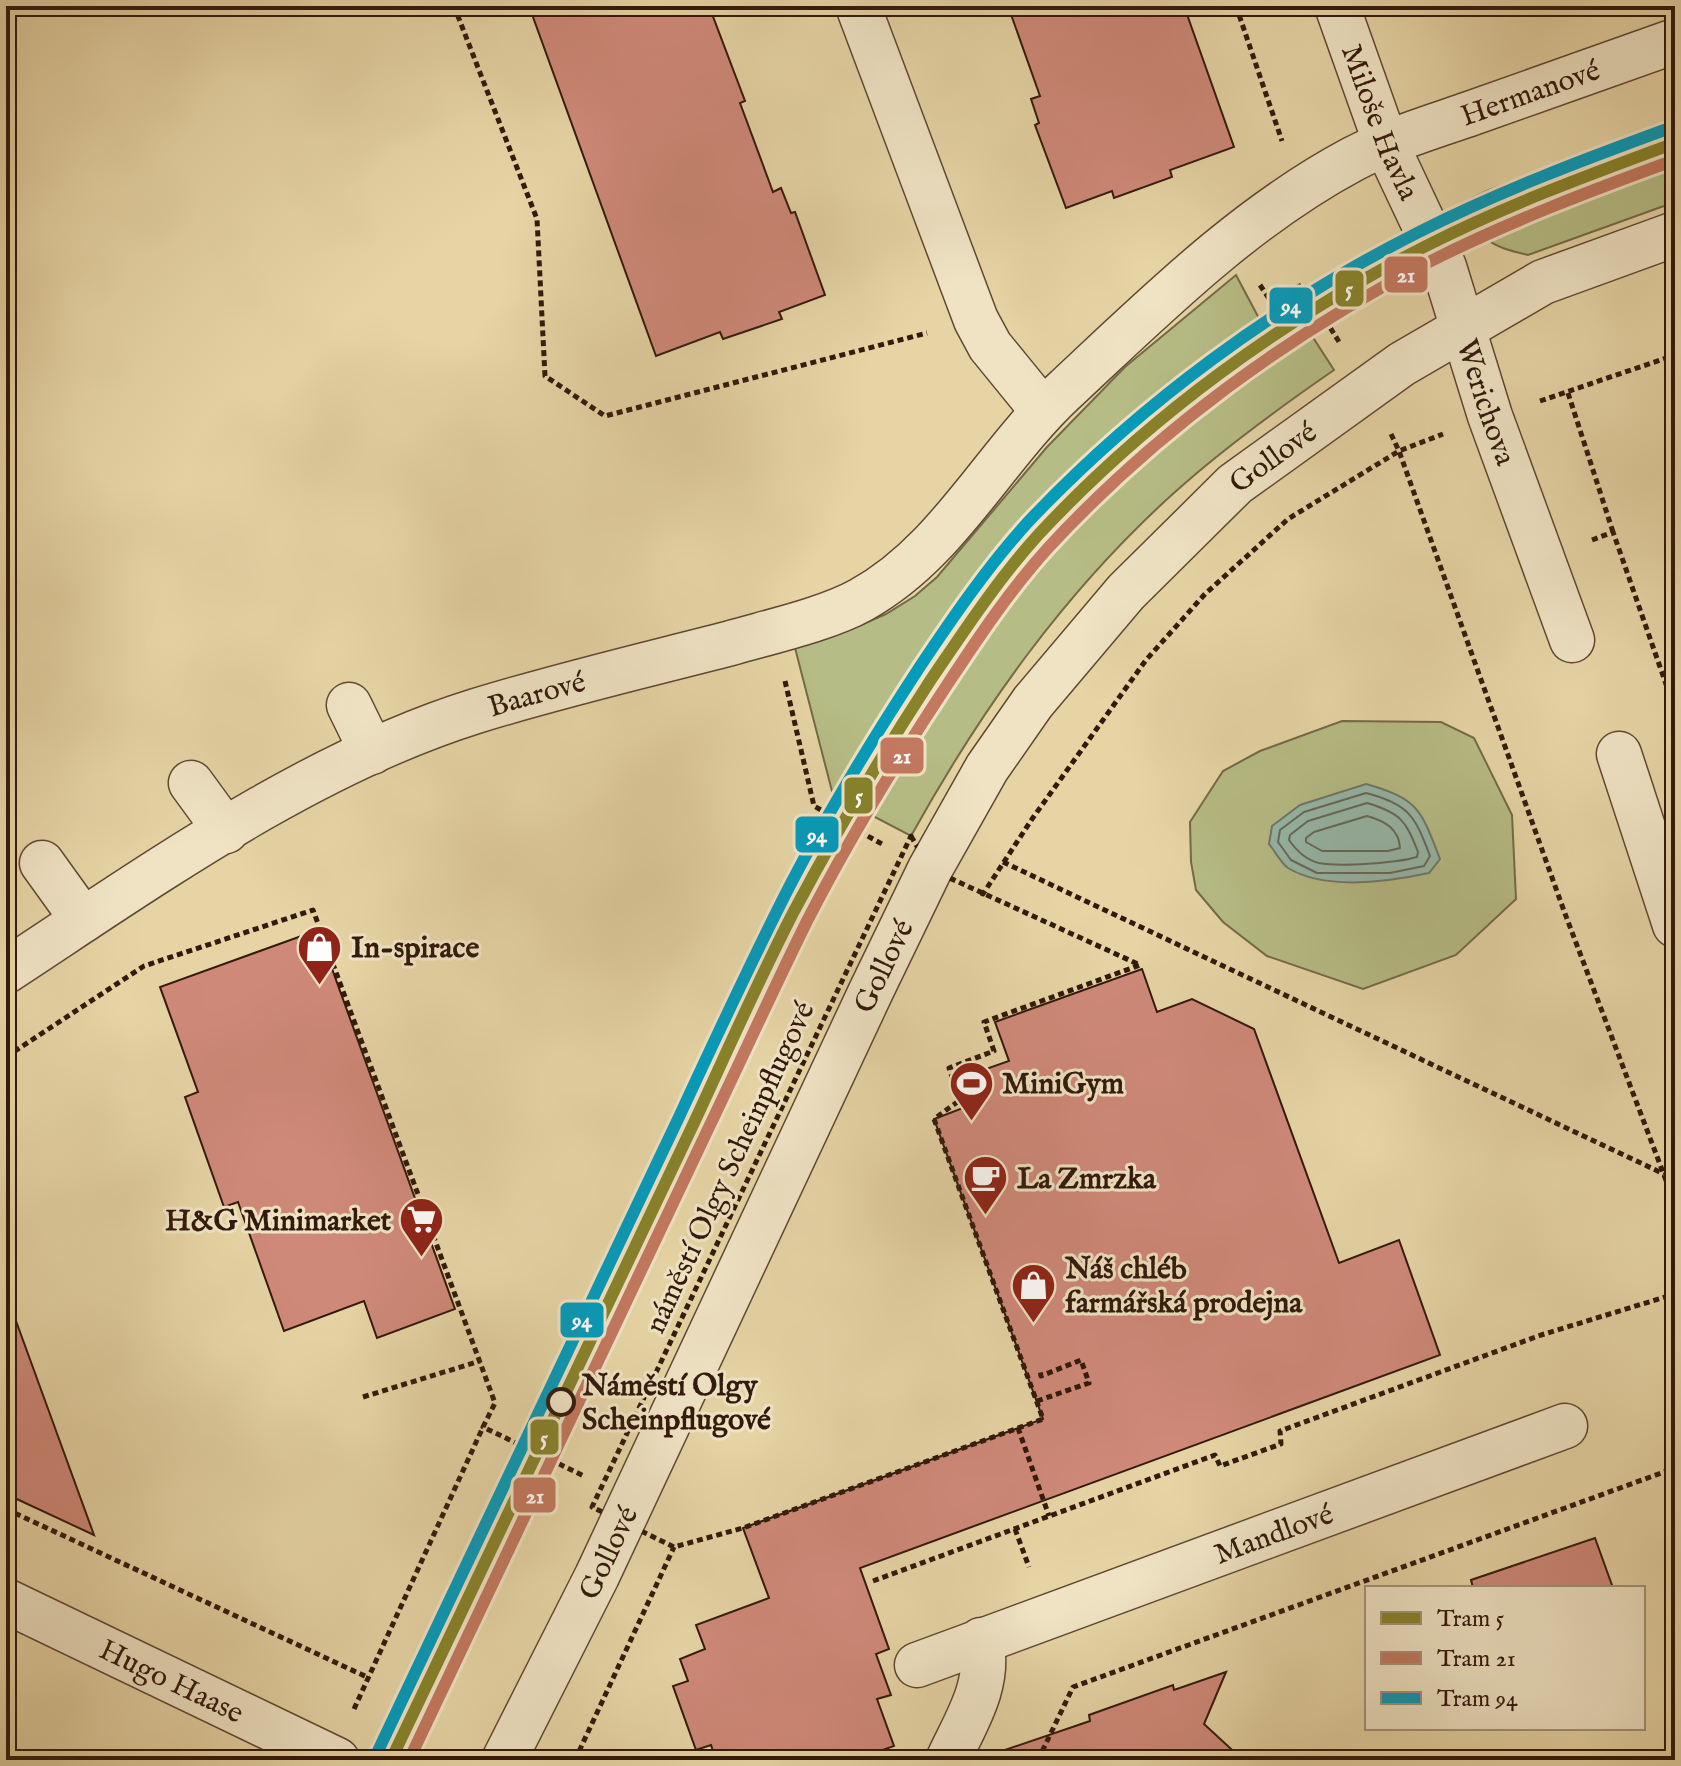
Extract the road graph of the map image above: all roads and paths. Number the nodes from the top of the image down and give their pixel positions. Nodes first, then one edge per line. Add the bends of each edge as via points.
1 (454, 6) edge
2 (858, 6) edge
3 (1236, 6) edge
4 (1337, 6) edge
5 (1675, 41) edge
6 (1386, 144) junction
7 (1281, 151) dead end
8 (1675, 234) edge
9 (1231, 240) junction
10 (976, 320) junction
11 (1464, 327) junction
12 (1675, 355) edge
13 (1386, 377) junction
14 (1568, 393) junction
15 (1043, 411) junction
16 (1490, 416) junction
17 (1399, 451) junction
18 (1613, 532) junction
19 (1542, 559) junction
20 (773, 631) junction
21 (1572, 640) dead end
22 (349, 705) dead end
23 (1675, 710) edge
24 (372, 752) junction
25 (1619, 754) dead end
26 (191, 783) dead end
27 (226, 831) junction
28 (886, 846) dead end
29 (909, 857) junction
30 (1003, 862) junction
31 (42, 863) dead end
32 (983, 894) junction
33 (83, 920) junction
34 (1675, 925) edge
35 (6, 971) edge
36 (6, 1057) edge
37 (960, 1100) junction
38 (963, 1108) dead end
39 (1665, 1174) junction
40 (1675, 1204) edge
41 (1675, 1294) edge
42 (480, 1361) junction
43 (1040, 1371) dead end
44 (363, 1397) dead end
45 (1037, 1401) junction
46 (1565, 1426) dead end
47 (483, 1427) junction
48 (1018, 1428) junction
49 (508, 1438) dead end
50 (1675, 1468) edge
51 (6, 1509) edge
52 (1049, 1516) junction
53 (622, 1522) junction
54 (1015, 1529) junction
55 (1030, 1570) dead end
56 (873, 1581) dead end
57 (6, 1601) edge
58 (981, 1640) junction
59 (917, 1665) dead end
60 (369, 1678) junction
61 (334, 1758) edge
62 (504, 1760) edge
63 (948, 1760) edge
64 (1038, 1760) edge

1 - 10 path via 537,219 545,376 605,416
2 - 10 street
3 - 7 path via 1282,138
4 - 6 street, Miloše Havla
5 - 6 street, Hermanové
6 - 9 street, Hermanové via 1325,174
6 - 11 street, Miloše Havla via 1444,267
8 - 11 street, Werichova via 1543,282
9 - 13 path via 1272,303 1303,284
9 - 15 street, Baarové
10 - 15 street via 990,346
11 - 13 street, Gollové
11 - 16 street, Werichova
12 - 14 path
13 - 17 path
13 - 29 street, Gollové via 1235,484 1126,592
14 - 16 path
14 - 18 path
15 - 20 street, Baarové via 898,579 855,604
16 - 17 path
16 - 19 street, Werichova
17 - 30 path via 1288,519 1205,594 1146,660
17 - 39 path
18 - 19 path
18 - 23 path
19 - 21 street, Werichova
20 - 24 street, Baarové via 473,712
20 - 28 path via 814,806
22 - 24 street
24 - 27 street, Baarové via 306,783
25 - 34 street
26 - 27 street
27 - 33 street, Baarové
29 - 32 path
29 - 53 street, Gollové
29 - 53 path, náměstí Olgy Scheinpflugové via 592,1507
30 - 32 path
30 - 39 path
31 - 33 street
32 - 37 path via 1140,965 984,1022 994,1051 949,1068
33 - 35 street, Baarové
36 - 42 path via 144,966 313,910
37 - 38 path
37 - 45 path via 934,1119
39 - 40 path
41 - 52 path via 1541,1335 1280,1431 1281,1444 1220,1466 1215,1455
42 - 44 path
42 - 47 path via 495,1403
43 - 45 path via 1041,1376 1081,1360 1089,1383
45 - 48 path, náměstí Olgy Scheinpflugové via 1043,1419
46 - 58 street, Mandlové
47 - 49 path
47 - 60 path
48 - 52 path
48 - 53 path, náměstí Olgy Scheinpflugové via 743,1528 674,1547
50 - 64 path via 1073,1687
51 - 60 path
52 - 54 path
53 - 62 street, Gollové
54 - 55 path
54 - 56 path
57 - 61 street, Hugo Haase
58 - 59 street, Mandlové
58 - 63 street via 979,1694
60 - 61 path

